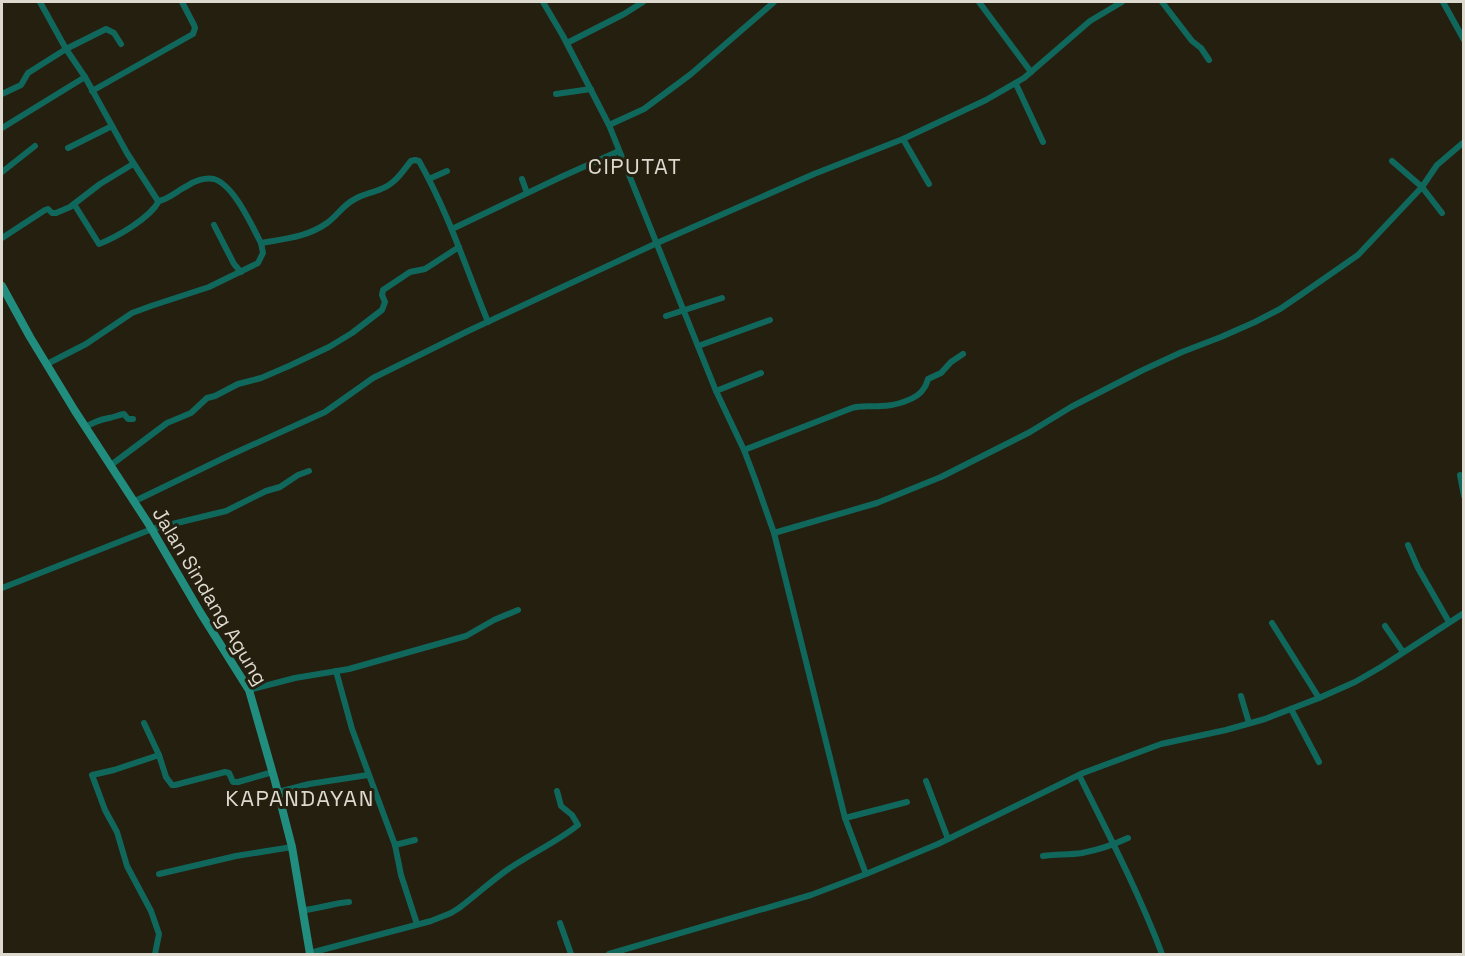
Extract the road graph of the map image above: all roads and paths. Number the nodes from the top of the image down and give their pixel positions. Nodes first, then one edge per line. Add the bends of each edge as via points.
1 (40, 2) edge
2 (182, 2) edge
3 (543, 2) edge
4 (643, 2) edge
5 (774, 2) edge
6 (979, 2) edge
7 (1122, 2) edge
8 (1162, 2) edge
9 (1443, 2) edge
10 (1464, 40) edge
11 (567, 43) junction
12 (121, 44) dead end
13 (66, 48) junction
14 (1209, 60) dead end
15 (1030, 72) junction
16 (85, 77) junction
17 (1016, 84) junction
18 (591, 89) junction
19 (92, 91) junction
20 (2, 94) edge
21 (556, 94) dead end
22 (609, 125) junction
23 (112, 126) junction
24 (2, 128) edge
25 (903, 140) junction
26 (1043, 142) dead end
27 (1464, 142) edge
28 (35, 146) dead end
29 (68, 148) dead end
30 (619, 151) junction
31 (1392, 161) dead end
32 (134, 164) junction
33 (447, 171) dead end
34 (2, 172) edge
35 (429, 178) junction
36 (522, 179) dead end
37 (929, 184) dead end
38 (1422, 187) junction
39 (527, 193) junction
40 (159, 201) junction
41 (74, 204) junction
42 (1442, 213) dead end
43 (214, 225) dead end
44 (452, 230) junction
45 (2, 238) edge
46 (261, 243) junction
47 (657, 243) junction
48 (459, 247) junction
49 (241, 272) junction
50 (2, 286) edge
51 (722, 298) dead end
52 (684, 311) junction
53 (666, 316) dead end
54 (770, 320) dead end
55 (488, 322) junction
56 (698, 346) junction
57 (963, 354) dead end
58 (46, 364) junction
59 (761, 373) dead end
60 (716, 391) junction
61 (133, 419) dead end
62 (86, 427) junction
63 (744, 450) junction
64 (111, 465) junction
65 (309, 471) dead end
66 (1460, 475) dead end
67 (1464, 496) edge
68 (135, 501) junction
69 (152, 529) junction
70 (774, 533) junction
71 (1408, 545) dead end
72 (2, 588) edge
73 (518, 610) dead end
74 (1464, 613) edge
75 (1449, 622) junction
76 (1272, 623) dead end
77 (1385, 626) dead end
78 (1403, 652) junction
79 (336, 671) junction
80 (249, 690) junction
81 (1241, 696) dead end
82 (1319, 698) junction
83 (1291, 709) junction
84 (144, 723) dead end
85 (1250, 723) junction
86 (159, 755) junction
87 (1319, 762) dead end
88 (273, 771) junction
89 (368, 775) junction
90 (1079, 775) junction
91 (927, 781) dead end
92 (557, 791) dead end
93 (278, 792) junction
94 (907, 802) dead end
95 (845, 818) junction
96 (1128, 838) dead end
97 (948, 839) junction
98 (415, 840) dead end
99 (1114, 844) junction
100 (395, 845) junction
101 (292, 847) junction
102 (1043, 856) dead end
103 (159, 874) dead end
104 (866, 874) junction
105 (349, 902) dead end
106 (303, 910) junction
107 (560, 923) dead end
108 (417, 924) junction
109 (155, 954) edge
110 (310, 954) edge
111 (571, 954) edge
112 (609, 954) edge
113 (1161, 954) edge

1 - 13 street
2 - 19 street via 194,25 193,34
3 - 11 street
4 - 11 street
5 - 22 street via 691,74 644,109
6 - 15 street
7 - 15 street via 1090,21
8 - 14 street
9 - 10 street
11 - 18 street
12 - 13 street via 106,29
13 - 16 street
13 - 20 street via 28,73 21,85
15 - 17 street
16 - 19 street
16 - 24 street
17 - 25 street
17 - 26 street
18 - 21 street
18 - 22 street
19 - 23 street
22 - 30 street
23 - 29 street
23 - 32 street
25 - 37 street
25 - 47 street via 814,174
27 - 38 street via 1437,165
28 - 34 street
30 - 39 street
30 - 47 street
31 - 38 street
32 - 40 street
32 - 41 street
33 - 35 street
35 - 44 street
35 - 46 street via 419,161 411,161 384,189 356,198 314,231
36 - 39 street
38 - 42 street
38 - 70 street via 1358,255 1263,317 1143,370 941,477 877,503
39 - 44 street
40 - 41 street via 142,219 99,244
40 - 46 street via 193,183 215,180 235,199
41 - 45 street via 56,213 45,210
43 - 49 street
44 - 48 street
46 - 49 street via 264,251 259,261
47 - 52 street
47 - 55 street
48 - 55 street
48 - 64 street via 383,290 382,310 341,340 289,366 207,398
49 - 58 street via 141,309
50 - 58 main road, Jalan Sindang Agung
51 - 52 street
52 - 53 street
52 - 56 street
54 - 56 street
55 - 68 street via 373,378 325,412
56 - 60 street
57 - 63 street via 928,379 924,389 912,398 891,406 857,406
58 - 62 main road, Jalan Sindang Agung
59 - 60 street
60 - 63 street
61 - 62 street via 117,415
62 - 64 main road, Jalan Sindang Agung
63 - 70 street
64 - 68 main road, Jalan Sindang Agung
65 - 69 street via 226,511
66 - 67 street
68 - 69 main road, Jalan Sindang Agung
69 - 72 street
69 - 80 main road, Jalan Sindang Agung
70 - 95 street
71 - 75 street
73 - 79 street via 466,636
74 - 75 street
75 - 78 street
76 - 82 street
77 - 78 street
78 - 82 street via 1355,682
79 - 80 street
79 - 89 street
80 - 88 main road, Jalan Sindang Agung
81 - 85 street
82 - 83 street
83 - 85 street
83 - 87 street
84 - 86 street
85 - 90 street via 1161,744
86 - 88 street via 166,777 175,785 225,772 233,782 238,782
86 - 109 street via 92,776 159,934
88 - 93 main road, Jalan Sindang Agung
89 - 93 street
89 - 100 street
90 - 97 street
90 - 99 street
91 - 97 street
92 - 108 street via 561,806 578,825 505,872 451,914
93 - 101 main road, Jalan Sindang Agung
94 - 95 street
95 - 104 street
96 - 99 street
97 - 104 street
98 - 100 street
99 - 102 street via 1081,853
99 - 113 street
100 - 108 street
101 - 103 street
101 - 106 main road, Jalan Sindang Agung
104 - 112 street via 811,895
105 - 106 street
106 - 110 main road, Jalan Sindang Agung
107 - 111 street
108 - 110 street

